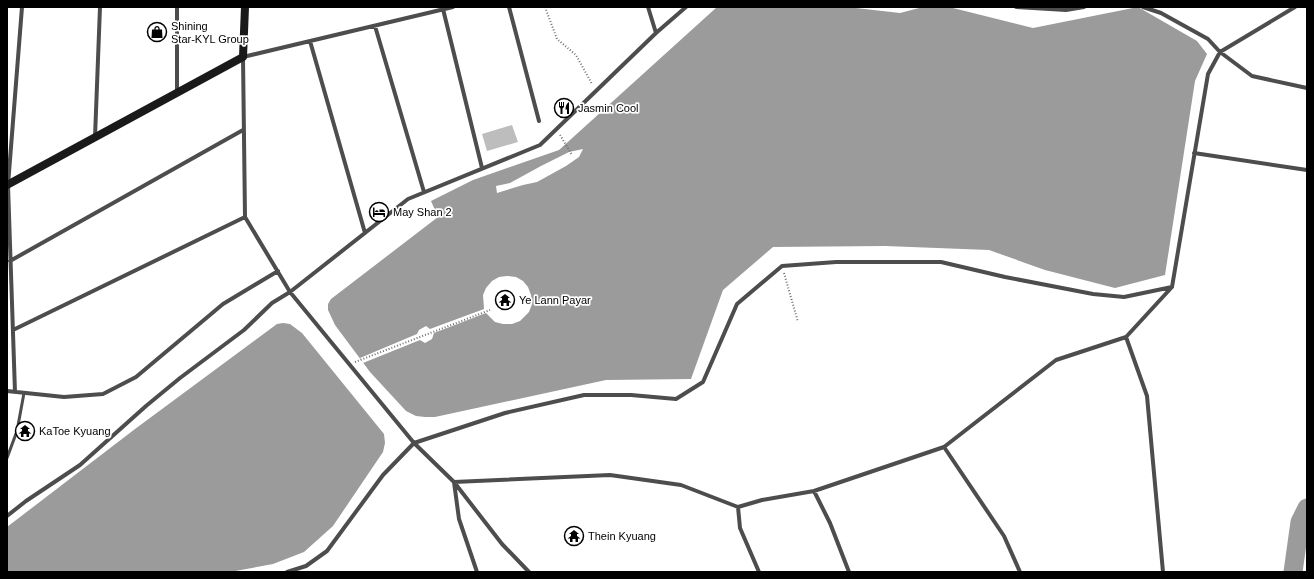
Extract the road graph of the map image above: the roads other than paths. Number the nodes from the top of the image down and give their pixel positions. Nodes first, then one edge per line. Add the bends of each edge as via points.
1 (22, 7) edge
2 (100, 7) edge
3 (178, 7) edge
4 (245, 7) edge
5 (453, 7) edge
6 (509, 7) edge
7 (648, 7) edge
8 (686, 7) edge
9 (1016, 7) edge
10 (1084, 7) edge
11 (1143, 7) edge
12 (1295, 7) edge
13 (443, 9) junction
14 (375, 26) junction
15 (656, 32) junction
16 (310, 41) junction
17 (1220, 52) junction
18 (243, 57) junction
19 (1307, 88) edge
20 (177, 93) junction
21 (539, 121) dead end
22 (243, 130) junction
23 (95, 137) junction
24 (1194, 153) junction
25 (482, 168) junction
26 (1307, 170) edge
27 (7, 185) edge
28 (424, 192) junction
29 (245, 216) junction
30 (365, 233) junction
31 (10, 261) junction
32 (278, 271) junction
33 (1172, 287) junction
34 (290, 292) junction
35 (12, 330) junction
36 (1126, 337) junction
37 (7, 391) edge
38 (15, 392) junction
39 (24, 393) junction
40 (414, 443) junction
41 (944, 447) junction
42 (7, 458) edge
43 (454, 482) junction
44 (814, 491) junction
45 (738, 507) junction
46 (7, 516) edge
47 (288, 572) edge
48 (477, 572) edge
49 (529, 572) edge
50 (759, 572) edge
51 (849, 572) edge
52 (1020, 572) edge
53 (1163, 572) edge

1 - 27 street
2 - 23 street
3 - 20 street
4 - 18 street
5 - 13 street
6 - 21 street
7 - 15 street
8 - 15 street
9 - 10 street via 1066,10
11 - 17 street via 1161,13 1208,39
12 - 17 street
13 - 14 street
13 - 25 street
14 - 16 street
14 - 28 street
15 - 25 street via 540,145
16 - 18 street
16 - 30 street
17 - 19 street via 1252,76
17 - 24 street via 1208,74
18 - 20 street
18 - 22 street
20 - 23 street
22 - 29 street
22 - 31 street
23 - 27 street
24 - 26 street
24 - 33 street
25 - 28 street
27 - 31 street
28 - 30 street via 408,199
29 - 32 street
29 - 35 street
30 - 34 street
31 - 35 street
32 - 34 street
32 - 39 street via 223,304 136,377 104,394 64,397
33 - 36 street
33 - 40 street via 1124,297 1093,294 941,262 836,262 782,266 737,304 703,382 676,399 631,394 584,395 504,413
34 - 40 street
34 - 46 street via 272,303 244,330 146,406 80,465
35 - 38 street
36 - 41 street via 1056,360
36 - 53 street via 1147,396
37 - 38 street
38 - 39 street
39 - 42 lane via 17,431
40 - 43 street
40 - 47 street via 383,475 327,551 306,566
41 - 44 street
41 - 52 street via 1004,536
43 - 45 street via 610,475 681,484
43 - 48 street via 459,519
43 - 49 street via 502,544
44 - 45 street
44 - 51 street
45 - 50 street via 740,528

